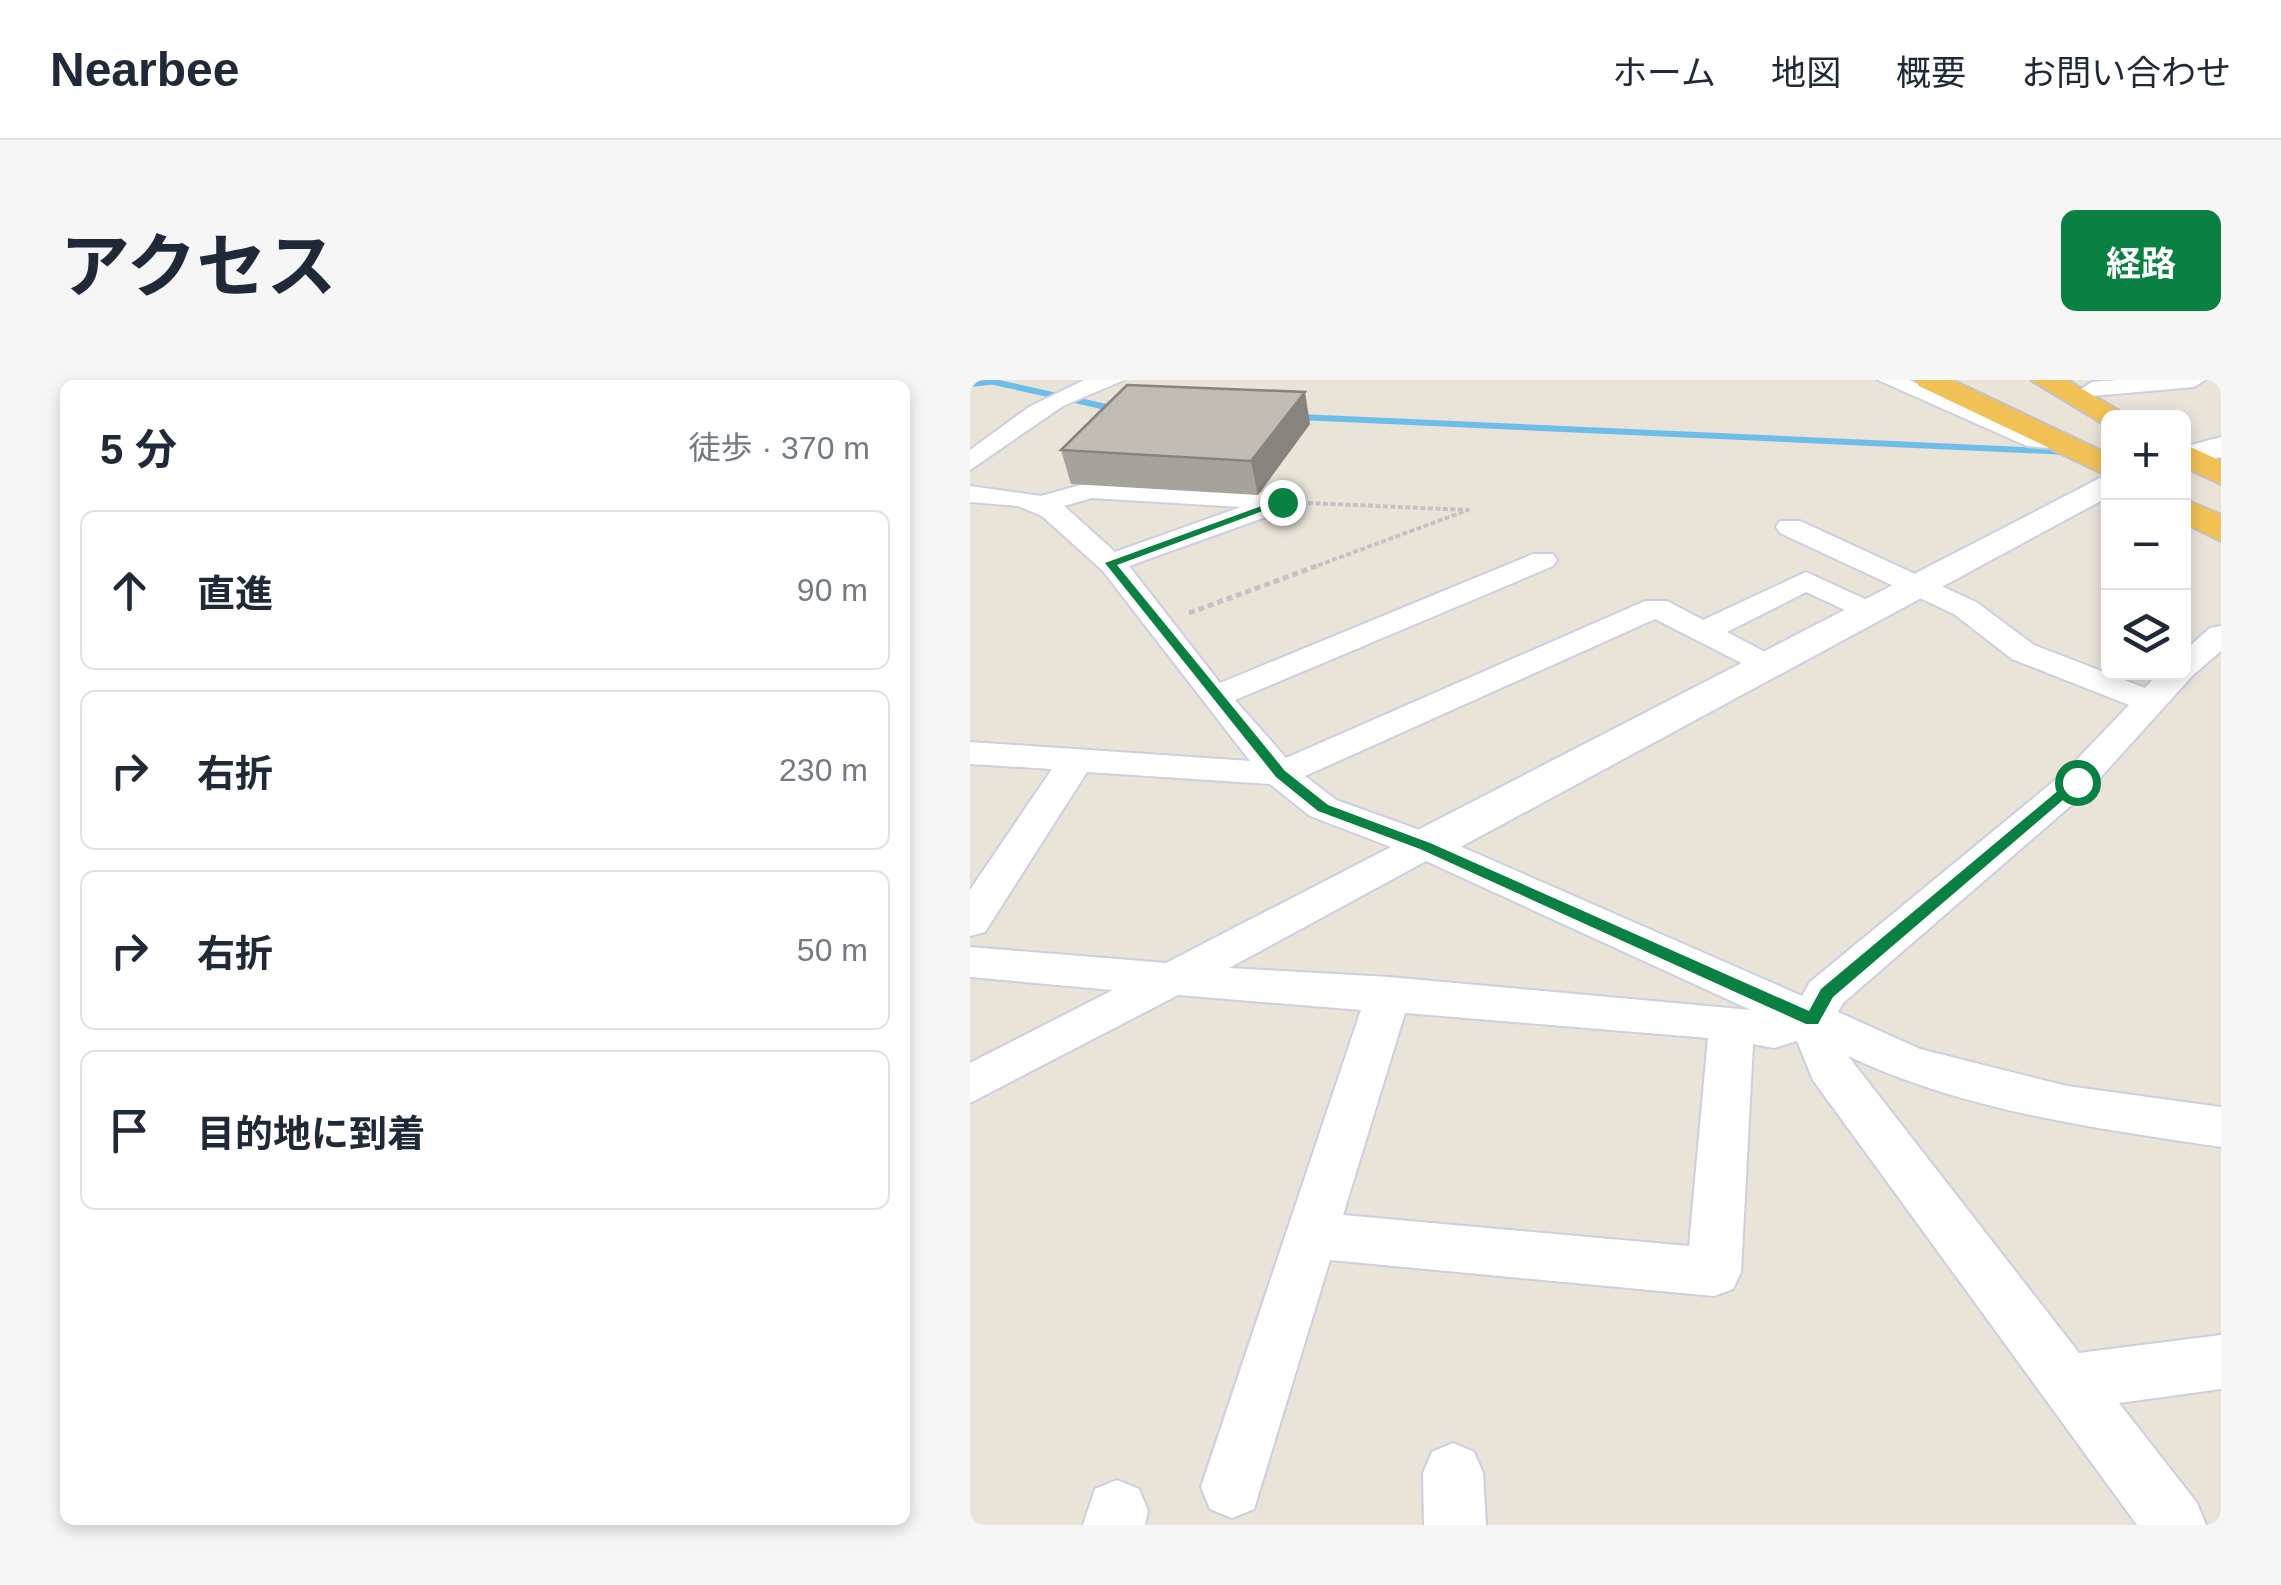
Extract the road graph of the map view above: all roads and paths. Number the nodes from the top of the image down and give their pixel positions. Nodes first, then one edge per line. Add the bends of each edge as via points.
1 (1113, 380) edge
2 (1889, 380) edge
3 (1929, 380) edge
4 (1970, 380) edge
5 (2194, 380) edge
6 (2031, 384) edge
7 (2083, 384) edge
8 (2124, 410) edge
9 (2101, 412) edge
10 (2101, 428) edge
11 (2062, 442) junction
12 (2101, 446) edge
13 (2221, 448) edge
14 (970, 462) edge
15 (2101, 462) edge
16 (2191, 462) edge
17 (2191, 467) edge
18 (2191, 470) edge
19 (2191, 474) edge
20 (2221, 474) edge
21 (2101, 488) edge
22 (2221, 490) edge
23 (970, 494) edge
24 (1282, 502) junction
25 (1039, 505) junction
26 (2221, 510) edge
27 (2191, 513) edge
28 (1790, 527) dead end
29 (2221, 530) edge
30 (1543, 560) dead end
31 (1110, 563) junction
32 (1918, 586) junction
33 (1965, 608) junction
34 (1868, 612) junction
35 (1158, 624) junction
36 (1704, 632) junction
37 (2221, 635) edge
38 (2101, 657) edge
39 (2191, 661) edge
40 (1767, 666) junction
41 (2163, 687) edge
42 (1214, 697) junction
43 (970, 753) edge
44 (1077, 759) junction
45 (1280, 774) junction
46 (1425, 846) junction
47 (970, 922) edge
48 (970, 962) edge
49 (1168, 980) junction
50 (1389, 993) junction
51 (1812, 1020) junction
52 (1732, 1023) junction
53 (970, 1084) edge
54 (2221, 1127) edge
55 (1311, 1236) junction
56 (2221, 1362) edge
57 (2066, 1382) junction
58 (1232, 1487) dead end
59 (2175, 1525) edge

1 - 14 street via 1084,384 1048,404
2 - 11 street via 2036,441
3 - 11 highway
4 - 12 highway
5 - 7 street
6 - 9 highway
6 - 10 highway
7 - 8 street
11 - 15 highway
13 - 16 main road
17 - 20 highway
18 - 22 highway
19 - 26 highway
21 - 32 street
23 - 25 street
24 - 25 street via 1091,490
24 - 31 street
24 - 35 path via 1468,510
25 - 31 street
27 - 29 highway
28 - 32 street
30 - 42 street
31 - 35 street
32 - 33 street
32 - 34 street
33 - 38 street via 1994,608
33 - 41 street via 2024,652
34 - 36 street via 1806,581
34 - 40 street
35 - 42 street
36 - 40 street
36 - 45 street via 1656,607
37 - 39 street
40 - 46 street
41 - 51 street via 2077,782 1826,993
42 - 45 street
43 - 44 street
44 - 45 street
44 - 47 street
45 - 46 street via 1323,808
46 - 49 street
46 - 51 street
48 - 49 street
49 - 50 street
49 - 53 street
50 - 52 street
50 - 55 street
51 - 52 street via 1774,1031
51 - 54 street via 1910,1064 2068,1105
51 - 57 street via 1828,1067
52 - 55 street via 1714,1272
55 - 58 street
56 - 57 street
57 - 59 street

